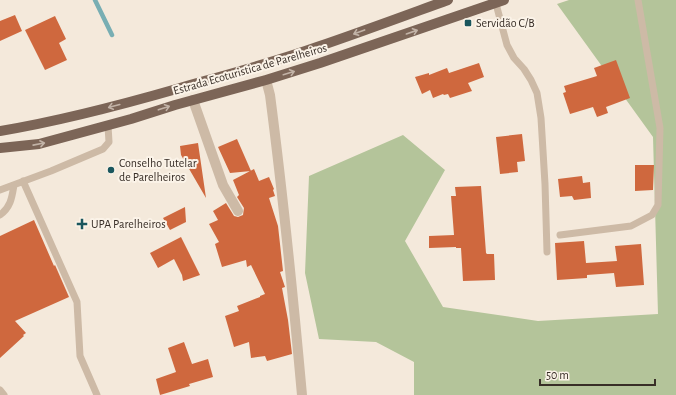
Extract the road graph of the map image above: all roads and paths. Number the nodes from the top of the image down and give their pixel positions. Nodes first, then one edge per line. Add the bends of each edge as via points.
1 (448, 0) edge
2 (638, 0) edge
3 (498, 1) edge
4 (316, 48) junction
5 (320, 63) junction
6 (266, 80) junction
7 (193, 100) junction
8 (108, 126) junction
9 (0, 131) edge
10 (0, 148) edge
11 (24, 181) junction
12 (14, 185) junction
13 (0, 190) edge
14 (238, 211) dead end
15 (0, 215) edge
16 (560, 235) dead end
17 (547, 252) dead end
18 (0, 390) edge
19 (4, 395) edge
20 (97, 395) edge
21 (302, 395) edge

1 -> 4 main road, Estrada Ecoturistica de Parelheiros
2 - 16 lane via 660,128 658,205 652,215 630,226
5 -> 3 main road, Estrada Ecoturistica de Parelheiros
3 - 17 lane via 507,45 537,93 541,118
4 - 5 main road
4 -> 9 main road, Estrada Ecoturistica de Parelheiros via 140,99 38,125
6 -> 5 main road, Estrada Ecoturistica de Parelheiros
6 - 7 main road, Estrada Ecoturistica de Parelheiros
6 - 21 street via 282,190
8 -> 7 main road, Estrada Ecoturistica de Parelheiros
7 - 14 street via 223,185
10 -> 8 main road, Estrada Ecoturistica de Parelheiros via 39,144
8 - 11 lane via 109,142 103,149
11 - 12 lane
11 - 20 lane via 77,302 80,356
12 - 13 lane
12 - 15 lane via 10,204
18 - 19 lane

